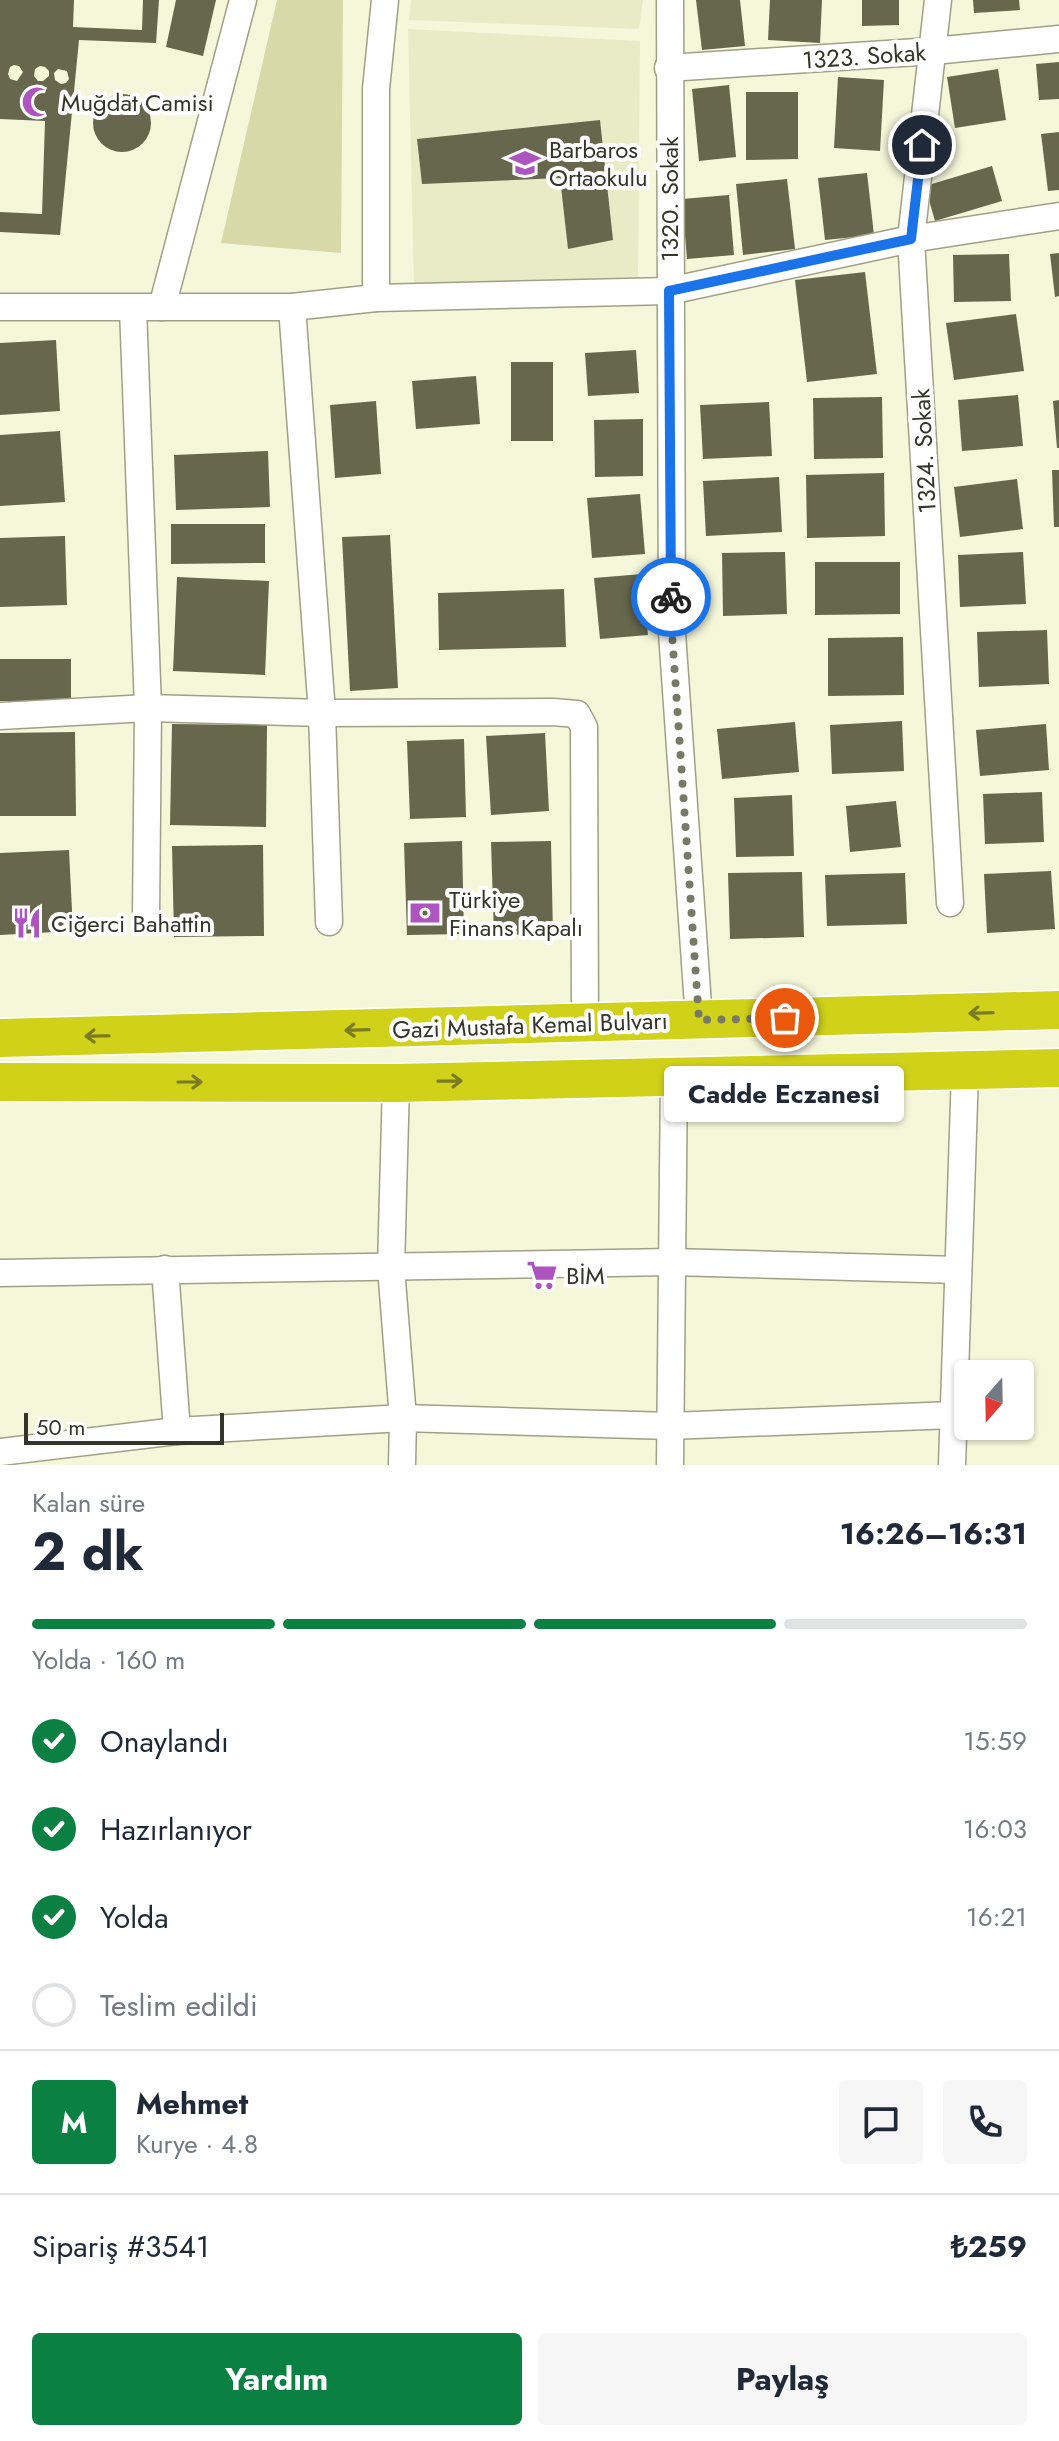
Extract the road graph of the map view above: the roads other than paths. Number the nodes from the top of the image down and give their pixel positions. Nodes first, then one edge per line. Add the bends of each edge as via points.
1 (243, 0) edge
2 (385, 0) edge
3 (670, 0) edge
4 (938, 0) edge
5 (1059, 39) edge
6 (933, 51) junction
7 (668, 68) junction
8 (1059, 216) edge
9 (911, 239) junction
10 (669, 291) junction
11 (376, 298) junction
12 (0, 307) edge
13 (162, 307) junction
14 (292, 307) junction
15 (133, 308) junction
16 (148, 708) junction
17 (322, 713) junction
18 (0, 716) edge
19 (950, 903) dead end
20 (146, 916) dead end
21 (329, 922) dead end
22 (1059, 1010) edge
23 (699, 1020) junction
24 (585, 1024) junction
25 (0, 1038) edge
26 (1059, 1068) edge
27 (965, 1071) junction
28 (674, 1075) junction
29 (0, 1082) edge
30 (396, 1083) junction
31 (672, 1262) junction
32 (391, 1268) junction
33 (165, 1269) junction
34 (958, 1270) junction
35 (0, 1273) edge
36 (953, 1415) junction
37 (403, 1418) junction
38 (670, 1426) junction
39 (177, 1431) junction
40 (0, 1452) edge
41 (402, 1465) edge
42 (670, 1465) edge
43 (952, 1465) edge

1 - 13 street
2 - 11 street via 376,89
3 - 7 street, 1320. Sokak
4 - 6 street, 1324. Sokak
5 - 6 street, 1323. Sokak
6 - 7 street, 1323. Sokak
6 - 9 street, 1324. Sokak
7 - 10 street, 1320. Sokak
8 - 9 street
9 - 10 street
9 - 19 street, 1324. Sokak
10 - 11 street
10 - 23 street, 1320. Sokak via 672,633
11 - 14 street
12 - 15 street
13 - 14 street
13 - 15 street
14 - 17 street
15 - 16 street
16 - 17 street
16 - 18 street
16 - 20 street
17 - 21 street
17 - 24 street via 577,714 584,727
22 -> 23 highway, Gazi Mustafa Kemal Bulvarı
23 - 24 highway, Gazi Mustafa Kemal Bulvarı
24 -> 25 highway, Gazi Mustafa Kemal Bulvarı
26 - 27 highway
27 - 28 highway
27 - 34 street
30 -> 28 highway
28 - 31 street
29 -> 30 highway
30 - 32 street
31 - 32 street
31 - 34 street
31 - 38 street
32 - 33 street
32 - 37 street
33 - 35 street
33 - 39 street
34 - 36 street
36 - 38 street
36 - 43 street
37 - 38 street
37 - 39 street
37 - 41 street
38 - 42 street
39 - 40 street

